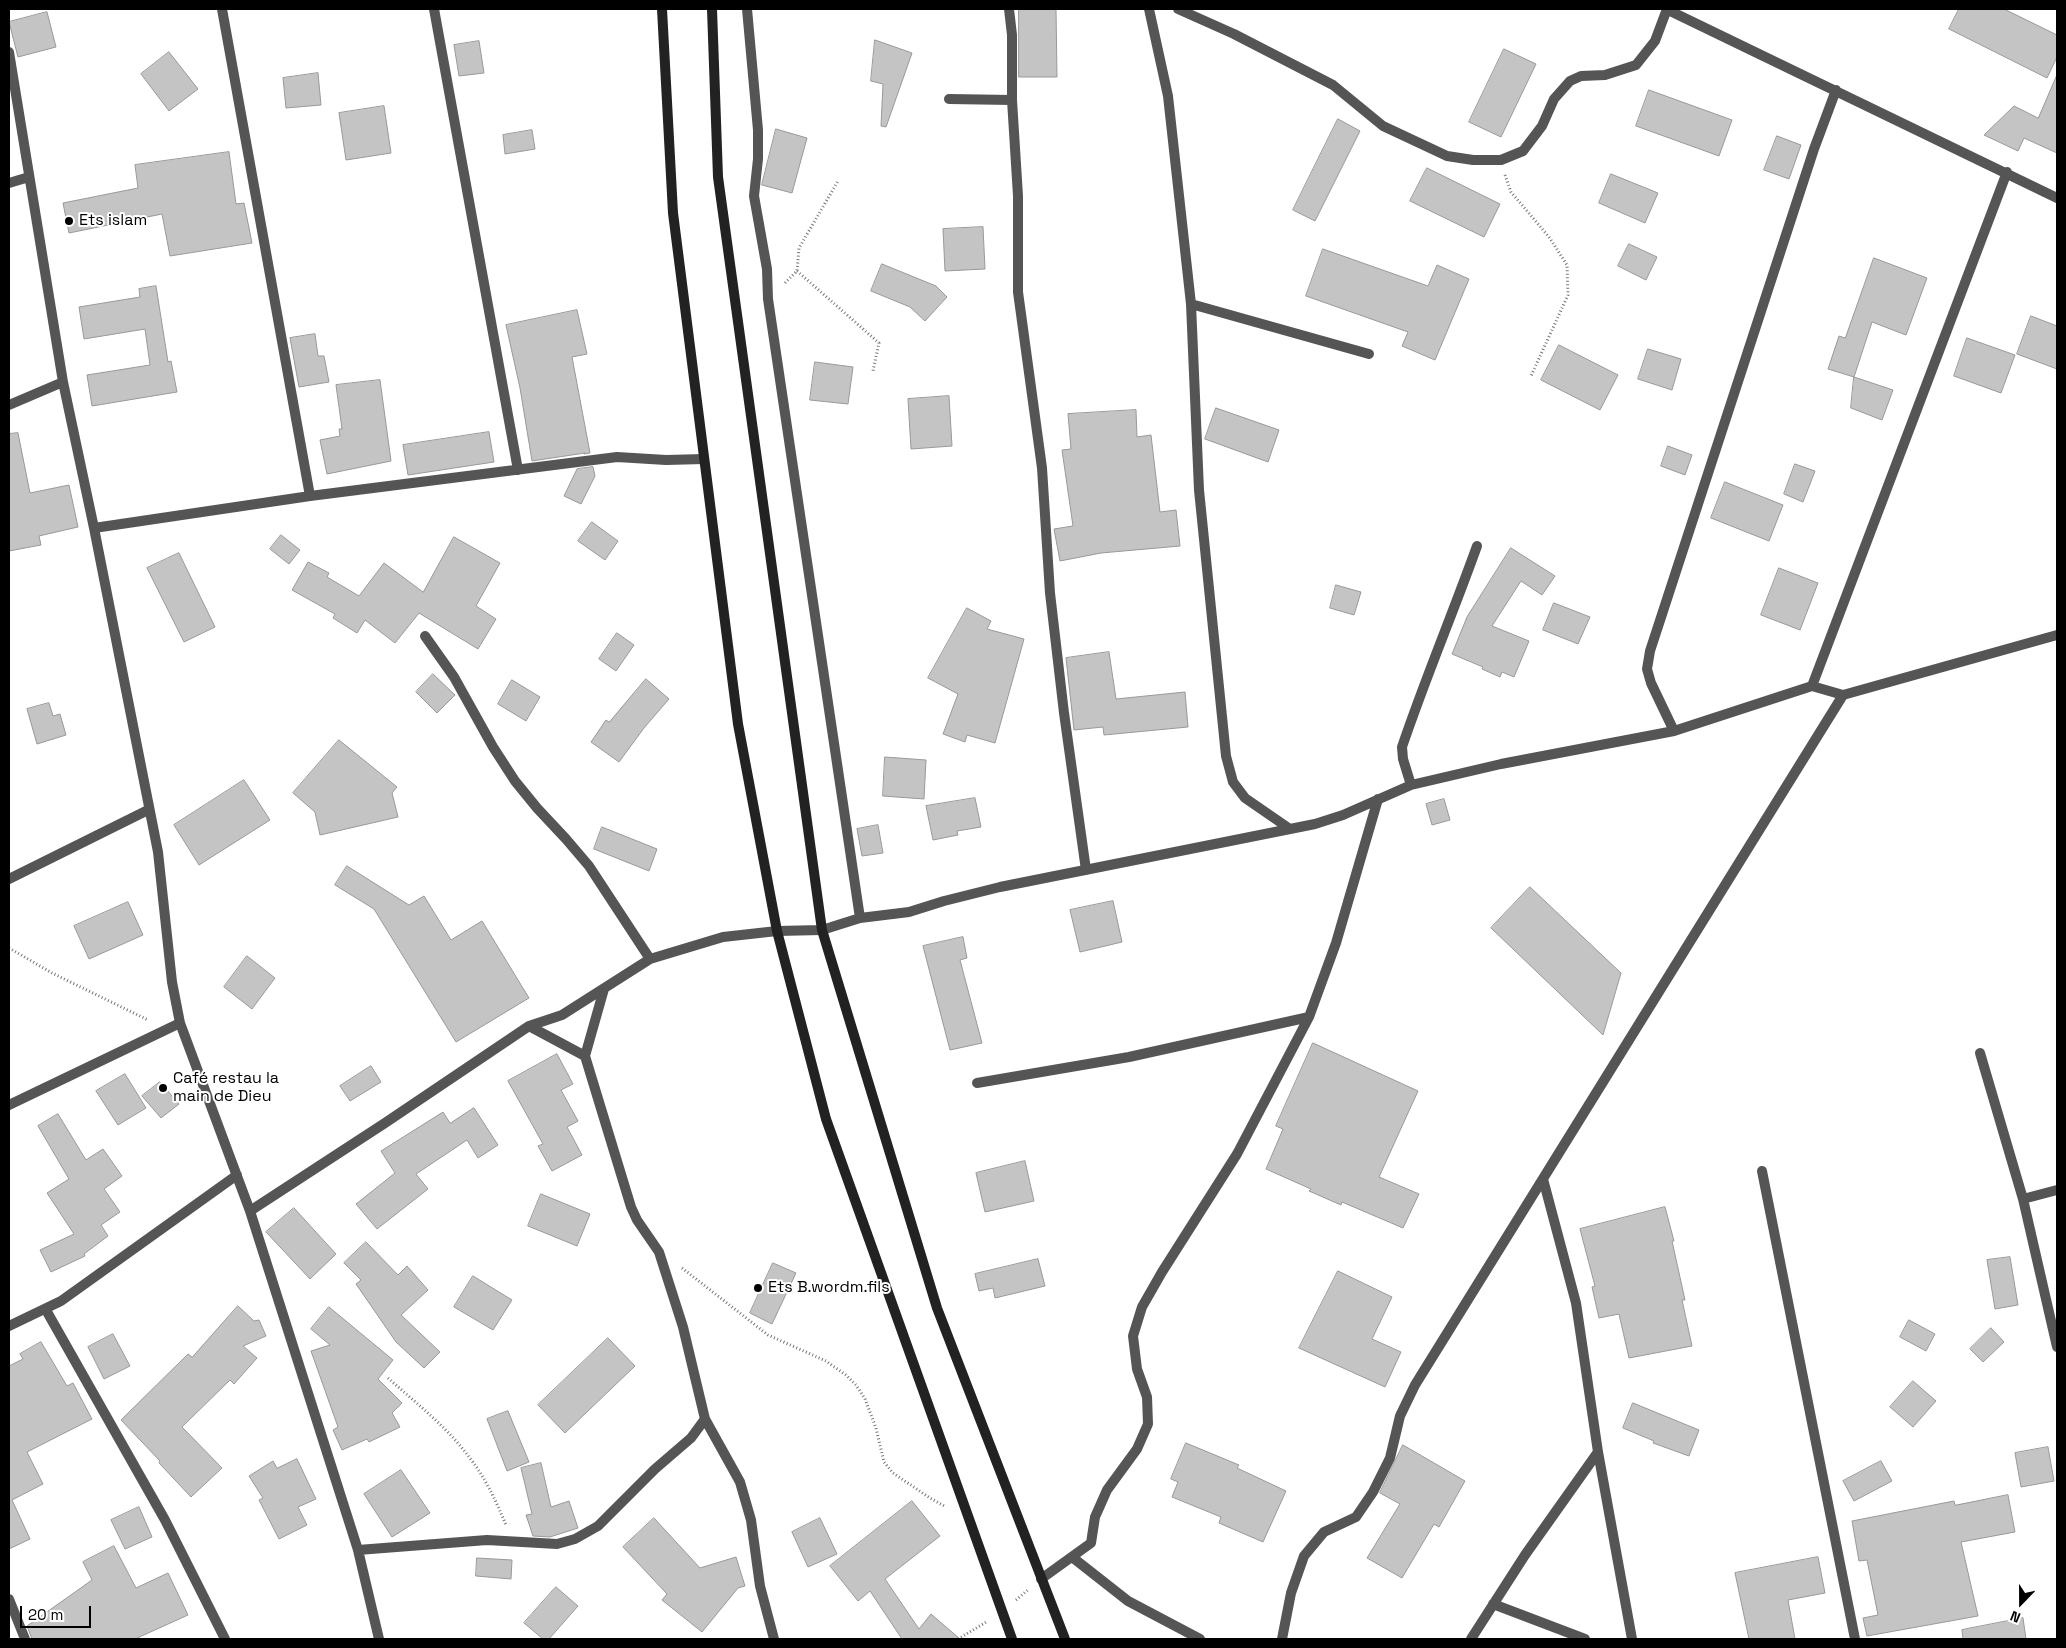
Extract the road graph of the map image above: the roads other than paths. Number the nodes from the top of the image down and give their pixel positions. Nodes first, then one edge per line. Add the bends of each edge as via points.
1 (222, 9) edge
2 (434, 9) edge
3 (662, 9) edge
4 (712, 9) edge
5 (748, 9) edge
6 (1009, 9) edge
7 (1149, 9) edge
8 (1178, 9) edge
9 (1666, 9) edge
10 (9, 52) edge
11 (1836, 90) junction
12 (949, 99) dead end
13 (1012, 100) junction
14 (2007, 172) junction
15 (29, 177) junction
16 (9, 183) edge
17 (2057, 198) edge
18 (1191, 304) junction
19 (1369, 354) dead end
20 (63, 382) junction
21 (9, 405) edge
22 (704, 459) junction
23 (518, 470) junction
24 (310, 496) junction
25 (94, 528) junction
26 (1477, 546) dead end
27 (2057, 635) edge
28 (425, 636) dead end
29 (1812, 686) junction
30 (1843, 695) junction
31 (1674, 731) junction
32 (1411, 785) junction
33 (1378, 799) junction
34 (148, 810) junction
35 (1290, 829) junction
36 (1086, 870) junction
37 (9, 879) edge
38 (860, 918) junction
39 (822, 930) junction
40 (777, 931) junction
41 (650, 959) junction
42 (604, 989) junction
43 (1309, 1017) junction
44 (180, 1023) junction
45 (529, 1026) junction
46 (1980, 1053) dead end
47 (585, 1056) junction
48 (977, 1083) dead end
49 (9, 1105) edge
50 (1762, 1171) dead end
51 (237, 1175) junction
52 (1543, 1179) junction
53 (2057, 1190) edge
54 (2023, 1199) junction
55 (250, 1211) junction
56 (46, 1310) junction
57 (9, 1326) edge
58 (2057, 1347) edge
59 (705, 1419) junction
60 (1598, 1452) junction
61 (358, 1550) junction
62 (1072, 1557) junction
63 (1041, 1579) junction
64 (9, 1599) edge
65 (1493, 1604) junction
66 (25, 1639) edge
67 (225, 1639) edge
68 (379, 1639) edge
69 (774, 1639) edge
70 (1012, 1639) edge
71 (1065, 1639) edge
72 (1200, 1639) edge
73 (1282, 1639) edge
74 (1471, 1639) edge
75 (1585, 1639) edge
76 (1632, 1639) edge
77 (1855, 1639) edge

1 - 24 street
2 - 23 street
3 - 22 main road via 673,213
4 - 39 main road via 718,177
5 - 38 street via 758,130 754,196
6 - 13 street
7 - 18 street via 1168,96
8 - 9 street via 1333,85 1382,126 1447,156 1474,160 1500,160 1523,150 1542,126 1554,99 1570,81 1636,65 1655,41
9 - 11 street
10 - 15 street
11 - 14 street
11 - 31 street via 1650,651 1649,676
12 - 13 street
13 - 36 street via 1018,196 1018,292 1042,468 1050,593 1063,704
14 - 17 street
14 - 29 street
15 - 16 street
15 - 20 street
18 - 19 street
18 - 35 street via 1199,490 1226,756 1233,782 1245,798
20 - 21 street
20 - 25 street
22 - 23 street via 617,457
22 - 40 main road via 738,724
23 - 24 street
24 - 25 street
25 - 34 street
26 - 32 street via 1402,747
27 - 30 street
28 - 41 street via 454,677 515,781 589,866
29 - 30 street
29 - 31 street
30 - 52 street
31 - 32 street
32 - 33 street
33 - 35 street via 1315,824
33 - 43 street via 1336,944
34 - 37 street
34 - 44 street via 158,852 172,982
35 - 36 street
36 - 38 street via 944,900 909,912
38 - 39 street
39 - 40 street
39 - 63 main road via 937,1308
40 - 41 street via 723,937
40 - 70 main road via 826,1119
41 - 42 street
42 - 45 street via 562,1015
42 - 47 street
43 - 48 street via 1129,1057
43 - 62 street via 1237,1154 1142,1307 1133,1336 1137,1369 1147,1397 1148,1424 1137,1449 1107,1490 1095,1517 1091,1543
44 - 49 street
44 - 51 street
45 - 47 street
45 - 55 street
46 - 54 street
47 - 59 street via 631,1207 659,1252 683,1327
50 - 77 street
51 - 55 street
51 - 56 street
52 - 60 street via 1576,1303
52 - 73 street via 1416,1385 1400,1416 1390,1458 1373,1492 1356,1517 1324,1532 1304,1556 1291,1593
53 - 54 street
54 - 58 street
55 - 61 street
56 - 57 street
56 - 67 street via 166,1520
59 - 61 street via 691,1438 655,1468 598,1526 575,1539 557,1544 487,1540
59 - 69 street via 740,1482 746,1501 760,1586
60 - 65 street
60 - 76 street
61 - 68 street
62 - 63 street
62 - 72 street via 1128,1601
63 - 71 main road
64 - 66 street
65 - 74 street
65 - 75 street

